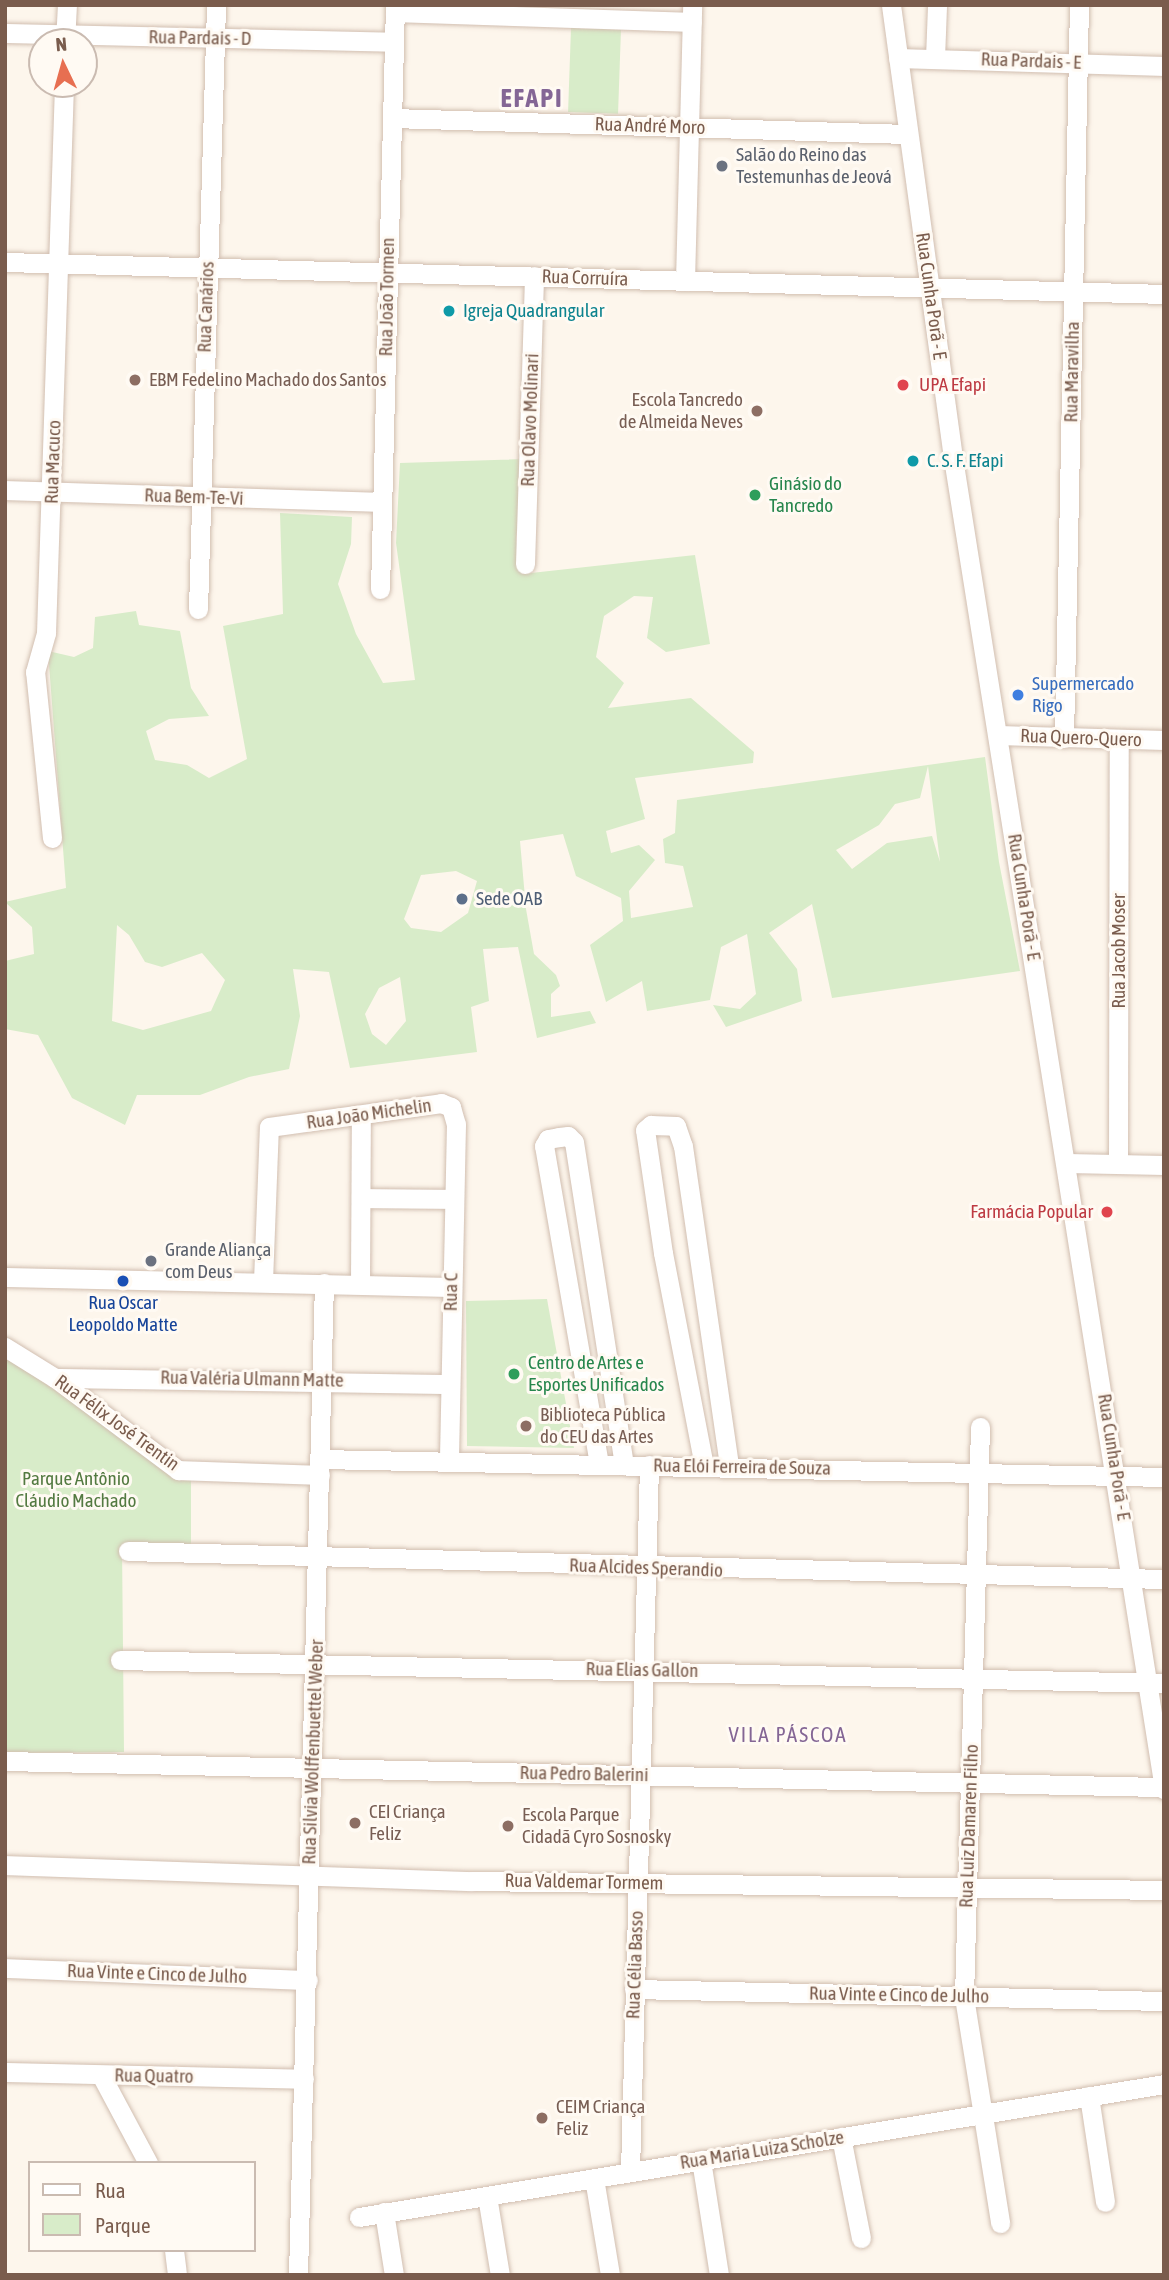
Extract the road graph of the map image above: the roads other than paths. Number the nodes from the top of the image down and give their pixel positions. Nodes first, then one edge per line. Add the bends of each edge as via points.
1 (67, 5) edge
2 (216, 5) edge
3 (891, 5) edge
4 (937, 5) edge
5 (1079, 5) edge
6 (395, 8) edge
7 (692, 14) edge
8 (66, 28) edge
9 (5, 33) edge
10 (28, 35) edge
11 (98, 38) edge
12 (215, 38) junction
13 (394, 43) junction
14 (898, 58) junction
15 (935, 58) junction
16 (1078, 62) junction
17 (1164, 66) edge
18 (64, 98) edge
19 (392, 118) junction
20 (690, 127) junction
21 (908, 134) junction
22 (5, 262) edge
23 (58, 263) junction
24 (207, 268) junction
25 (388, 273) junction
26 (534, 276) junction
27 (685, 281) junction
28 (930, 289) junction
29 (1073, 292) junction
30 (1164, 294) edge
31 (5, 490) edge
32 (53, 492) junction
33 (201, 497) junction
34 (382, 502) junction
35 (525, 564) dead end
36 (380, 589) dead end
37 (198, 609) dead end
38 (998, 735) junction
39 (1064, 738) junction
40 (1119, 739) junction
41 (1164, 740) edge
42 (52, 838) dead end
43 (360, 1116) junction
44 (456, 1124) joint
45 (1067, 1163) junction
46 (1118, 1164) junction
47 (1164, 1165) edge
48 (362, 1198) junction
49 (452, 1199) junction
50 (5, 1277) edge
51 (263, 1281) junction
52 (324, 1283) junction
53 (360, 1284) junction
54 (452, 1287) junction
55 (5, 1347) edge
56 (55, 1378) junction
57 (322, 1379) junction
58 (449, 1384) junction
59 (981, 1427) dead end
60 (449, 1461) junction
61 (599, 1464) junction
62 (624, 1465) junction
63 (649, 1465) junction
64 (704, 1466) junction
65 (729, 1466) junction
66 (320, 1467) junction
67 (979, 1472) junction
68 (1117, 1476) junction
69 (1164, 1477) edge
70 (128, 1551) dead end
71 (318, 1556) junction
72 (646, 1568) junction
73 (976, 1575) junction
74 (1132, 1578) junction
75 (1164, 1579) edge
76 (120, 1660) dead end
77 (315, 1664) junction
78 (643, 1670) junction
79 (973, 1678) junction
80 (1156, 1683) edge
81 (5, 1761) edge
82 (313, 1768) junction
83 (640, 1775) junction
84 (970, 1783) junction
85 (1164, 1788) edge
86 (5, 1865) edge
87 (310, 1874) junction
88 (637, 1882) junction
89 (967, 1889) junction
90 (1164, 1890) edge
91 (5, 1968) edge
92 (308, 1980) junction
93 (634, 1989) junction
94 (964, 1997) junction
95 (1164, 2001) edge
96 (5, 2072) edge
97 (100, 2075) junction
98 (303, 2079) junction
99 (1164, 2084) edge
100 (1090, 2096) junction
101 (980, 2114) junction
102 (841, 2137) junction
103 (701, 2160) junction
104 (147, 2161) edge
105 (630, 2172) junction
106 (594, 2178) junction
107 (487, 2196) junction
108 (1105, 2202) dead end
109 (384, 2212) junction
110 (359, 2217) dead end
111 (1000, 2223) dead end
112 (861, 2238) dead end
113 (174, 2252) edge
114 (177, 2275) edge
115 (298, 2275) edge
116 (394, 2275) edge
117 (500, 2275) edge
118 (610, 2275) edge
119 (719, 2275) edge

1 - 8 street
2 - 12 street, Rua Canários
3 - 14 street, Rua Cunha Porã - E
4 - 15 street
5 - 16 street, Rua Maravilha
6 - 7 street
6 - 13 street, Rua João Tormen
7 - 20 street
9 - 10 street, Rua Pardais - D
11 - 12 street, Rua Pardais - D
12 - 13 street, Rua Pardais - D
12 - 24 street, Rua Canários
13 - 19 street, Rua João Tormen
14 - 15 street, Rua Pardais - E
14 - 21 street, Rua Cunha Porã - E
15 - 16 street, Rua Pardais - E
16 - 17 street, Rua Pardais - E
16 - 29 street, Rua Maravilha
18 - 23 street, Rua Macuco
19 - 20 street, Rua André Moro
19 - 25 street, Rua João Tormen
20 - 21 street, Rua André Moro
20 - 27 street
21 - 28 street, Rua Cunha Porã - E
22 - 23 street, Rua Corruíra
23 - 24 street, Rua Corruíra
23 - 32 street, Rua Macuco
24 - 25 street, Rua Corruíra
24 - 33 street, Rua Canários
25 - 26 street, Rua Corruíra
25 - 34 street, Rua João Tormen
26 - 27 street, Rua Corruíra
26 - 35 street, Rua Olavo Molinari
27 - 28 street, Rua Corruíra
28 - 29 street, Rua Corruíra
28 - 38 street, Rua Cunha Porã - E
29 - 30 street, Rua Corruíra
29 - 39 street, Rua Maravilha
31 - 32 street, Rua Bem-Te-Vi
32 - 33 street, Rua Bem-Te-Vi
32 - 42 street, Rua Macuco via 46,634 35,672
33 - 34 street, Rua Bem-Te-Vi
33 - 37 street, Rua Canários
34 - 36 street, Rua João Tormen
38 - 39 street, Rua Quero-Quero
38 - 45 street, Rua Cunha Porã - E
39 - 40 street, Rua Quero-Quero
40 - 41 street, Rua Quero-Quero
40 - 46 street, Rua Jacob Moser
43 - 44 street, Rua João Michelin via 441,1103 451,1107
43 - 48 street
43 - 51 street, Rua João Michelin via 269,1127
44 - 49 street, Rua C
45 - 46 street
45 - 68 street, Rua Cunha Porã - E
46 - 47 street
48 - 49 street
48 - 53 street
49 - 54 street, Rua C
50 - 51 street
51 - 52 street
52 - 53 street
52 - 57 street, Rua Silvia Wolffenbuettel Weber
53 - 54 street
54 - 58 street, Rua C
55 - 56 street, Rua Félix José Trentin
56 - 57 street, Rua Valéria Ulmann Matte
56 - 66 street, Rua Félix José Trentin via 178,1470
57 - 58 street, Rua Valéria Ulmann Matte
57 - 66 street, Rua Silvia Wolffenbuettel Weber
58 - 60 street, Rua C
59 - 67 street, Rua Luiz Damaren Filho
60 - 61 street, Rua Elói Ferreira de Souza
60 - 66 street, Rua Elói Ferreira de Souza
61 - 62 street, Rua Elói Ferreira de Souza
61 - 62 street via 544,1146 548,1139 568,1136 574,1142
62 - 63 street, Rua Elói Ferreira de Souza
63 - 64 street, Rua Elói Ferreira de Souza
63 - 72 street, Rua Célia Basso
64 - 65 street, Rua Elói Ferreira de Souza
64 - 65 street via 663,1253 645,1130 651,1125 676,1126 683,1146
65 - 67 street, Rua Elói Ferreira de Souza
66 - 71 street, Rua Silvia Wolffenbuettel Weber
67 - 68 street, Rua Elói Ferreira de Souza
67 - 73 street, Rua Luiz Damaren Filho
68 - 69 street, Rua Elói Ferreira de Souza
68 - 74 street, Rua Cunha Porã - E
70 - 71 street, Rua Alcides Sperandio
71 - 72 street, Rua Alcides Sperandio
71 - 77 street, Rua Silvia Wolffenbuettel Weber
72 - 73 street, Rua Alcides Sperandio
72 - 78 street, Rua Célia Basso
73 - 74 street, Rua Alcides Sperandio
73 - 79 street, Rua Luiz Damaren Filho
74 - 75 street, Rua Alcides Sperandio
74 - 80 street, Rua Cunha Porã - E
76 - 77 street, Rua Elias Gallon
77 - 78 street, Rua Elias Gallon
77 - 82 street, Rua Silvia Wolffenbuettel Weber
78 - 79 street, Rua Elias Gallon
78 - 83 street, Rua Célia Basso
79 - 80 street, Rua Elias Gallon
79 - 84 street, Rua Luiz Damaren Filho
80 - 85 street, Rua Cunha Porã - E
81 - 82 street, Rua Pedro Balerini
82 - 83 street, Rua Pedro Balerini
82 - 87 street, Rua Silvia Wolffenbuettel Weber
83 - 84 street, Rua Pedro Balerini
83 - 88 street, Rua Célia Basso
84 - 85 street, Rua Pedro Balerini
84 - 89 street, Rua Luiz Damaren Filho
86 - 87 street, Rua Valdemar Tormem
87 - 88 street, Rua Valdemar Tormem
87 - 92 street, Rua Silvia Wolffenbuettel Weber
88 - 89 street, Rua Valdemar Tormem
88 - 93 street, Rua Célia Basso
89 - 90 street, Rua Valdemar Tormem
89 - 94 street, Rua Luiz Damaren Filho
91 - 92 street, Rua Vinte e Cinco de Julho
92 - 98 street, Rua Silvia Wolffenbuettel Weber
93 - 94 street, Rua Vinte e Cinco de Julho
93 - 105 street, Rua Célia Basso
94 - 95 street, Rua Vinte e Cinco de Julho
94 - 101 street, Rua Luiz Damaren Filho
96 - 97 street, Rua Quatro
97 - 98 street, Rua Quatro
97 - 104 street
98 - 115 street, Rua Silvia Wolffenbuettel Weber
99 - 100 street, Rua Maria Luiza Scholze
100 - 101 street, Rua Maria Luiza Scholze
100 - 108 street
101 - 102 street, Rua Maria Luiza Scholze
101 - 111 street, Rua Luiz Damaren Filho
102 - 103 street, Rua Maria Luiza Scholze
102 - 112 street
103 - 105 street, Rua Maria Luiza Scholze
103 - 119 street
105 - 106 street, Rua Maria Luiza Scholze
106 - 107 street, Rua Maria Luiza Scholze
106 - 118 street
107 - 109 street, Rua Maria Luiza Scholze
107 - 117 street
109 - 110 street, Rua Maria Luiza Scholze
109 - 116 street
113 - 114 street

